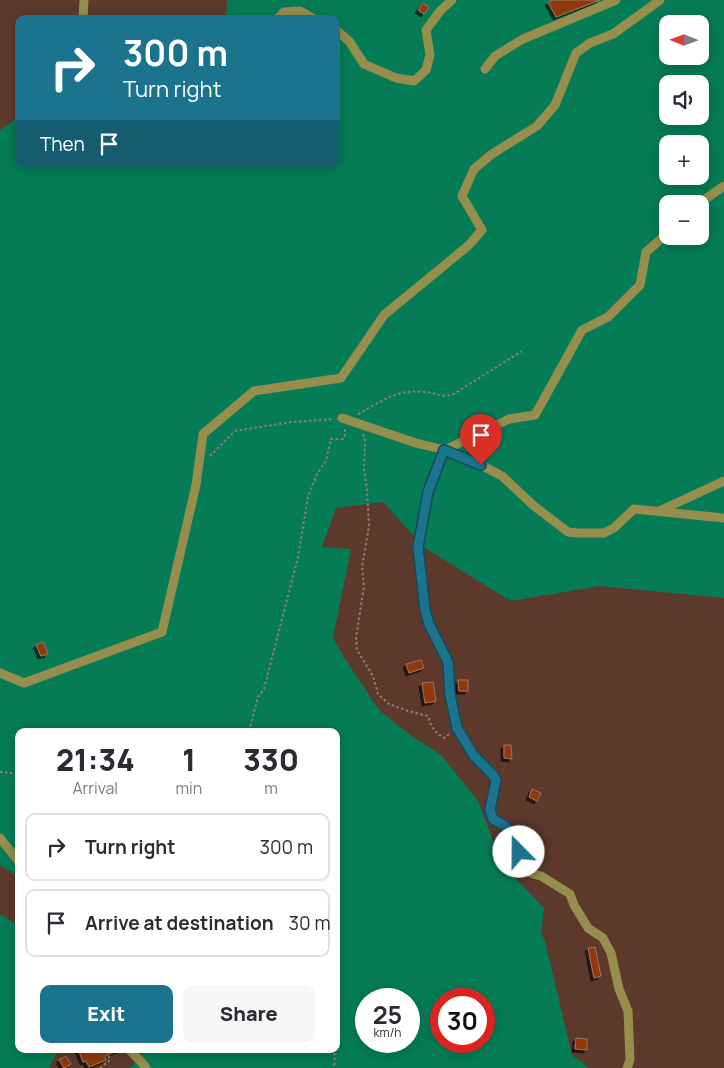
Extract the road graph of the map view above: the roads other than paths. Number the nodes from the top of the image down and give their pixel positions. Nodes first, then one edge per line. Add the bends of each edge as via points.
1 (84, 0) edge
2 (452, 0) edge
3 (616, 0) edge
4 (660, 0) edge
5 (83, 15) edge
6 (281, 15) edge
7 (307, 15) edge
8 (340, 33) edge
9 (485, 69) dead end
10 (724, 186) edge
11 (709, 196) edge
12 (659, 241) edge
13 (342, 418) road end
14 (444, 450) junction
15 (724, 481) edge
16 (659, 512) junction
17 (724, 518) edge
18 (0, 673) edge
19 (0, 838) edge
20 (15, 857) edge
21 (132, 1053) edge
22 (146, 1068) edge
23 (627, 1068) edge

1 - 5 street
2 - 8 street via 426,30 430,55 426,70 414,81 396,78 364,64
3 - 9 street via 523,40 495,56
4 - 18 street via 613,34 590,42 576,53 555,105 537,126 474,169 462,196 482,230 469,245 384,315 341,378 254,391 203,434 196,485 162,632 24,683
6 - 7 street via 300,11
10 - 11 street
12 - 14 street via 646,252 640,285 608,317 582,330 535,415 509,419
13 - 14 street
14 - 16 street via 502,476 568,532 604,532 614,528 634,509
14 - 23 street via 428,492 418,547 425,610 448,662 453,716 474,756 496,780 490,810 493,819 515,836 518,867 542,876 570,894 588,928 603,938 611,953 628,1011 630,1060
15 - 16 street
16 - 17 street
19 - 20 street
21 - 22 street

